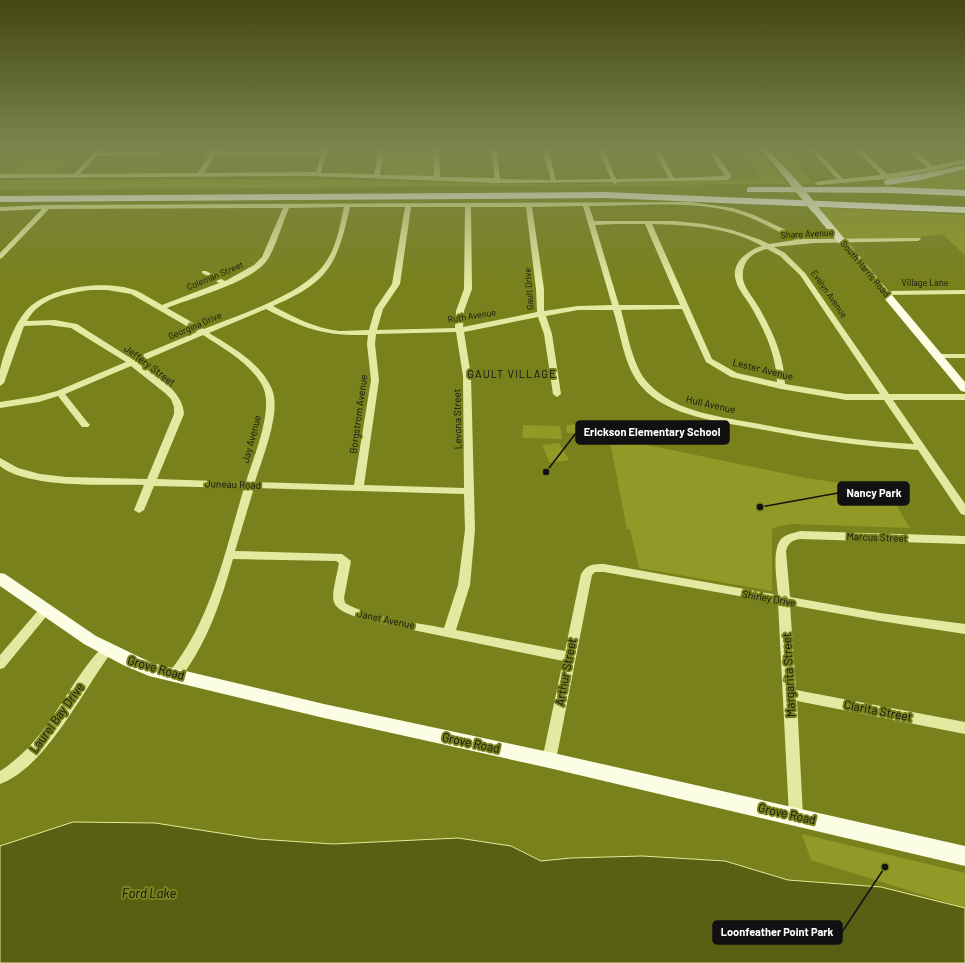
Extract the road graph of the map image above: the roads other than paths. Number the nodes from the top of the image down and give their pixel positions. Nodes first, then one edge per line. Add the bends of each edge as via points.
1 (207, 193) edge
2 (801, 193) edge
3 (930, 193) edge
4 (0, 194) edge
5 (965, 197) edge
6 (706, 198) junction
7 (0, 199) edge
8 (468, 205) junction
9 (529, 205) junction
10 (586, 205) junction
11 (287, 206) junction
12 (347, 206) junction
13 (408, 206) junction
14 (47, 207) junction
15 (0, 209) edge
16 (965, 210) edge
17 (591, 223) junction
18 (648, 223) junction
19 (918, 239) dead end
20 (803, 241) junction
21 (842, 241) junction
22 (768, 246) junction
23 (0, 257) edge
24 (204, 272) dead end
25 (224, 283) junction
26 (965, 292) edge
27 (885, 293) junction
28 (267, 306) junction
29 (685, 307) junction
30 (161, 308) junction
31 (616, 308) junction
32 (541, 314) junction
33 (22, 324) junction
34 (460, 330) junction
35 (372, 332) junction
36 (203, 333) junction
37 (937, 356) junction
38 (965, 356) edge
39 (132, 363) junction
40 (0, 383) edge
41 (781, 386) junction
42 (965, 389) edge
43 (60, 393) junction
44 (557, 394) dead end
45 (965, 397) edge
46 (888, 398) junction
47 (0, 405) edge
48 (85, 425) dead end
49 (920, 447) junction
50 (0, 461) edge
51 (152, 482) junction
52 (250, 485) junction
53 (358, 488) junction
54 (469, 491) junction
55 (139, 510) dead end
56 (965, 512) edge
57 (790, 537) joint
58 (965, 540) edge
59 (230, 555) junction
60 (0, 578) edge
61 (584, 585) joint
62 (784, 600) junction
63 (46, 610) junction
64 (965, 629) edge
65 (448, 632) junction
66 (106, 650) junction
67 (568, 657) junction
68 (0, 664) edge
69 (175, 675) junction
70 (790, 694) junction
71 (965, 728) edge
72 (549, 760) junction
73 (0, 778) edge
74 (796, 816) junction
75 (965, 856) edge

1 - 4 highway
2 - 21 main road, South Harris Road, bridge
3 - 5 highway
5 - 6 highway via 908,202 720,196
6 - 7 highway via 582,194
6 - 16 highway
8 - 9 street
8 - 13 street
8 - 34 street, Levona Street via 468,289 460,311
9 - 10 street
9 - 32 street, Gault Drive
10 - 17 street, Hull Avenue
10 - 20 street via 691,204 722,207 752,216
11 - 12 street
11 - 14 street
11 - 25 street, Coleman Street via 265,258 259,266
12 - 13 street
12 - 28 street, Georgina Drive via 335,254 328,267 306,286
13 - 35 street, Borgstrom Avenue via 396,284 379,309
14 - 15 street
14 - 23 street
17 - 18 street, Evelyn Avenue
17 - 31 street, Hull Avenue
18 - 22 street, Evelyn Avenue via 683,224 726,231
18 - 29 street, Lester Avenue
19 - 21 street, Share Avenue
20 - 21 street, Share Avenue
20 - 22 street, Share Avenue
21 - 27 main road, South Harris Road
22 - 41 street, Share Avenue via 755,250 744,258 737,272 776,349
22 - 46 street, Evelyn Avenue via 789,259 802,274
24 - 25 street
25 - 30 street, Coleman Street
26 - 27 street, Village Lane
27 - 37 main road, South Harris Road
28 - 35 street, Ruth Avenue via 316,330
28 - 36 street, Georgina Drive
29 - 31 street, Ruth Avenue
29 - 41 street, Lester Avenue via 709,360 734,376
30 - 33 street, Jay Avenue via 134,292 93,288 50,298 25,315
30 - 36 street, Jay Avenue
31 - 32 street, Ruth Avenue via 578,308
31 - 49 street, Hull Avenue via 638,378 650,391 679,408 822,439
32 - 34 street, Ruth Avenue
32 - 44 street, Gault Drive via 548,334
33 - 39 street, Jeffery Street via 45,322 75,327
33 - 40 street
34 - 35 street, Ruth Avenue
34 - 54 street, Levona Street via 467,376
35 - 53 street, Borgstrom Avenue via 376,380
36 - 39 street, Georgina Drive
36 - 52 street, Jay Avenue via 251,365 267,386 270,400 267,426
37 - 38 street
37 - 42 main road, South Harris Road
39 - 43 street, Georgina Drive
39 - 51 street, Jeffery Street via 164,387 179,405 179,414
41 - 46 street, Lester Avenue via 846,396
43 - 47 street, Georgina Drive
43 - 48 street
45 - 46 street, Lester Avenue
46 - 49 street, Evelyn Avenue
49 - 56 street, Evelyn Avenue
50 - 51 street, Juneau Road via 20,472 40,477
51 - 52 street, Juneau Road
51 - 55 street, Jeffery Street
52 - 53 street, Juneau Road
52 - 59 street, Jay Avenue
53 - 54 street, Juneau Road
54 - 65 street, Levona Street via 470,530 464,585
57 - 58 street, Marcus Street via 800,535
57 - 62 street, Margarita Street via 783,544 781,551
59 - 65 street, Janet Avenue via 338,557 345,561 338,598 340,605 369,617
59 - 69 street, Jay Avenue via 206,627
60 - 63 main road, Grove Road
61 - 62 street, Shirley Drive via 592,568 604,568
61 - 67 street, Arthur Street
62 - 64 street, Shirley Drive via 880,618
62 - 70 street, Margarita Street
63 - 66 main road, Grove Road
63 - 68 street
65 - 67 street, Janet Avenue
66 - 69 main road, Grove Road via 142,666
66 - 73 street, Laurel Bay Drive via 41,744 19,767
67 - 72 street, Arthur Street
69 - 72 main road, Grove Road via 324,711
70 - 71 street, Clarita Street
70 - 74 street, Margarita Street
72 - 74 main road, Grove Road
74 - 75 main road, Grove Road

